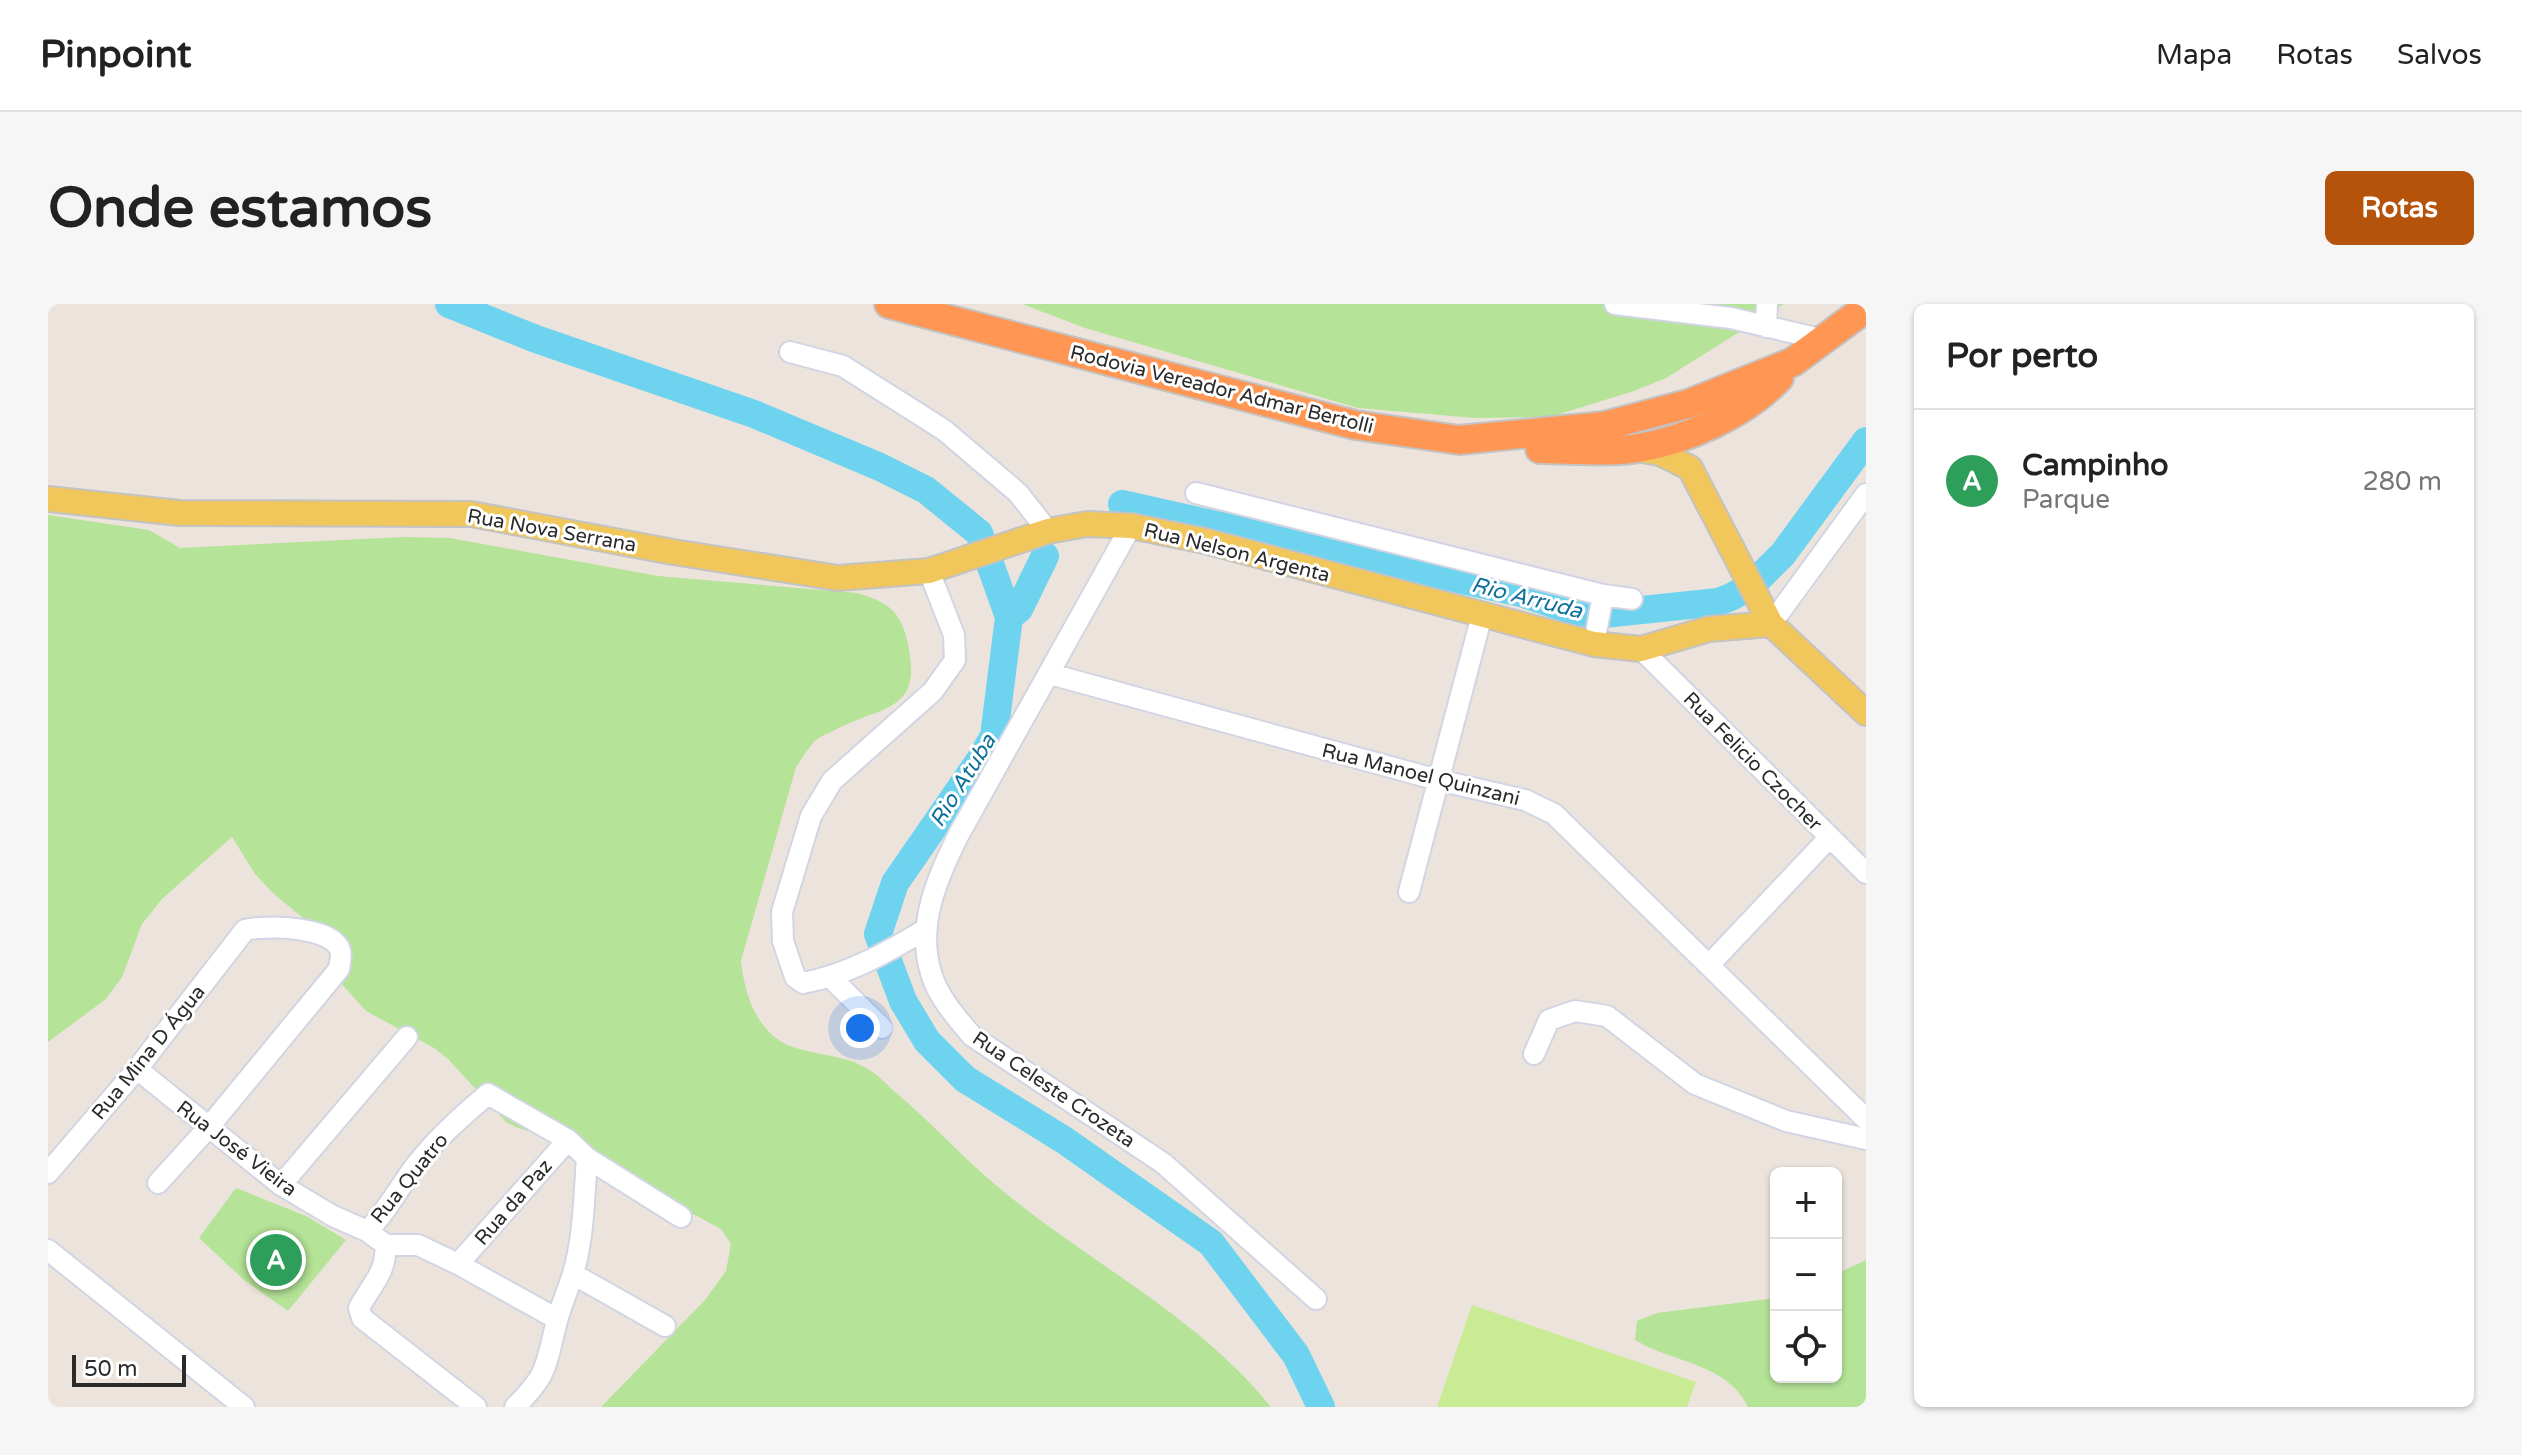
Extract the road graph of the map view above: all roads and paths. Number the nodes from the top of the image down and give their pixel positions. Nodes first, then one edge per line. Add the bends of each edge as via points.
1 (889, 304) edge
2 (1615, 304) edge
3 (1767, 304) edge
4 (1866, 308) edge
5 (1766, 327) junction
6 (1824, 340) junction
7 (790, 352) dead end
8 (1793, 362) junction
9 (1697, 430) junction
10 (1459, 440) junction
11 (1636, 449) junction
12 (1690, 468) junction
13 (1196, 493) dead end
14 (1866, 494) edge
15 (48, 499) edge
16 (1131, 526) junction
17 (1048, 531) junction
18 (937, 568) junction
19 (1603, 595) junction
20 (1632, 599) dead end
21 (1482, 615) junction
22 (1771, 624) junction
23 (1594, 644) junction
24 (1641, 649) junction
25 (1050, 674) junction
26 (1866, 713) edge
27 (1438, 780) junction
28 (1829, 838) junction
29 (1866, 873) edge
30 (1409, 892) dead end
31 (926, 929) junction
32 (1709, 965) junction
33 (831, 978) junction
34 (882, 1028) dead end
35 (407, 1037) dead end
36 (1534, 1054) dead end
37 (137, 1069) junction
38 (1866, 1119) edge
39 (208, 1128) junction
40 (1866, 1139) edge
41 (568, 1140) junction
42 (587, 1158) junction
43 (48, 1173) edge
44 (158, 1183) dead end
45 (281, 1185) junction
46 (681, 1217) dead end
47 (367, 1231) junction
48 (386, 1245) junction
49 (48, 1250) edge
50 (458, 1264) junction
51 (573, 1274) junction
52 (1316, 1299) dead end
53 (557, 1319) junction
54 (665, 1326) dead end
55 (244, 1407) edge
56 (476, 1407) edge
57 (515, 1407) edge

1 - 10 highway, Rodovia Vereador Admar Bertolli via 1355,425
2 - 5 street
3 - 5 street
4 - 6 highway, Rodovia Vereador Admar Bertolli
5 - 6 street
6 - 8 highway, Rodovia Vereador Admar Bertolli
7 - 17 street via 843,366 944,430 1018,493
8 - 9 highway via 1739,409
8 - 10 highway, Rodovia Vereador Admar Bertolli via 1688,404 1604,426
9 - 11 highway
9 - 12 main road
10 - 11 highway via 1523,449
11 - 12 main road via 1660,453
12 - 22 main road
13 - 19 street
14 - 22 street
15 - 18 main road, Rua Nova Serrana via 180,513 471,514 838,578
16 - 17 main road, Rua Nelson Argenta via 1087,524
16 - 21 main road, Rua Nelson Argenta
16 - 25 street, Rua Celeste Crozeta
17 - 18 main road, Rua Nova Serrana
18 - 33 street via 955,660 933,691 832,781 811,816 782,912 783,941 795,977 803,983
19 - 20 street
19 - 23 street
21 - 23 main road, Rua Nelson Argenta
21 - 27 street
22 - 24 main road, Rua Nelson Argenta via 1709,629
22 - 26 main road
23 - 24 main road, Rua Nelson Argenta
24 - 28 street, Rua Felicio Czocher
25 - 27 street, Rua Manoel Quinzani
25 - 31 street, Rua Celeste Crozeta via 936,880
27 - 30 street
27 - 32 street, Rua Manoel Quinzani via 1525,800 1554,814
28 - 29 street, Rua Felicio Czocher
28 - 32 street
31 - 33 street
31 - 52 street, Rua Celeste Crozeta via 931,973 949,1008 972,1036 1163,1163
32 - 38 street, Rua Manoel Quinzani
33 - 34 street
35 - 45 street
36 - 40 street via 1549,1020 1575,1011 1607,1016 1695,1084 1786,1121
37 - 39 street, Rua José Vieira
37 - 39 street, Rua Mina D Água via 245,930 283,927 334,941 341,952 339,969
37 - 43 street, Rua Mina D Água
39 - 44 street
39 - 45 street, Rua José Vieira
41 - 42 street
41 - 47 street, Rua Quatro via 488,1094 416,1164
41 - 50 street, Rua da Paz
42 - 46 street
42 - 51 street via 582,1236
45 - 47 street, Rua José Vieira
47 - 48 street, Rua José Vieira
48 - 50 street via 418,1245
48 - 56 street via 380,1278 359,1308 362,1318
49 - 55 street
50 - 53 street
51 - 53 street
51 - 54 street
53 - 57 street via 539,1383

